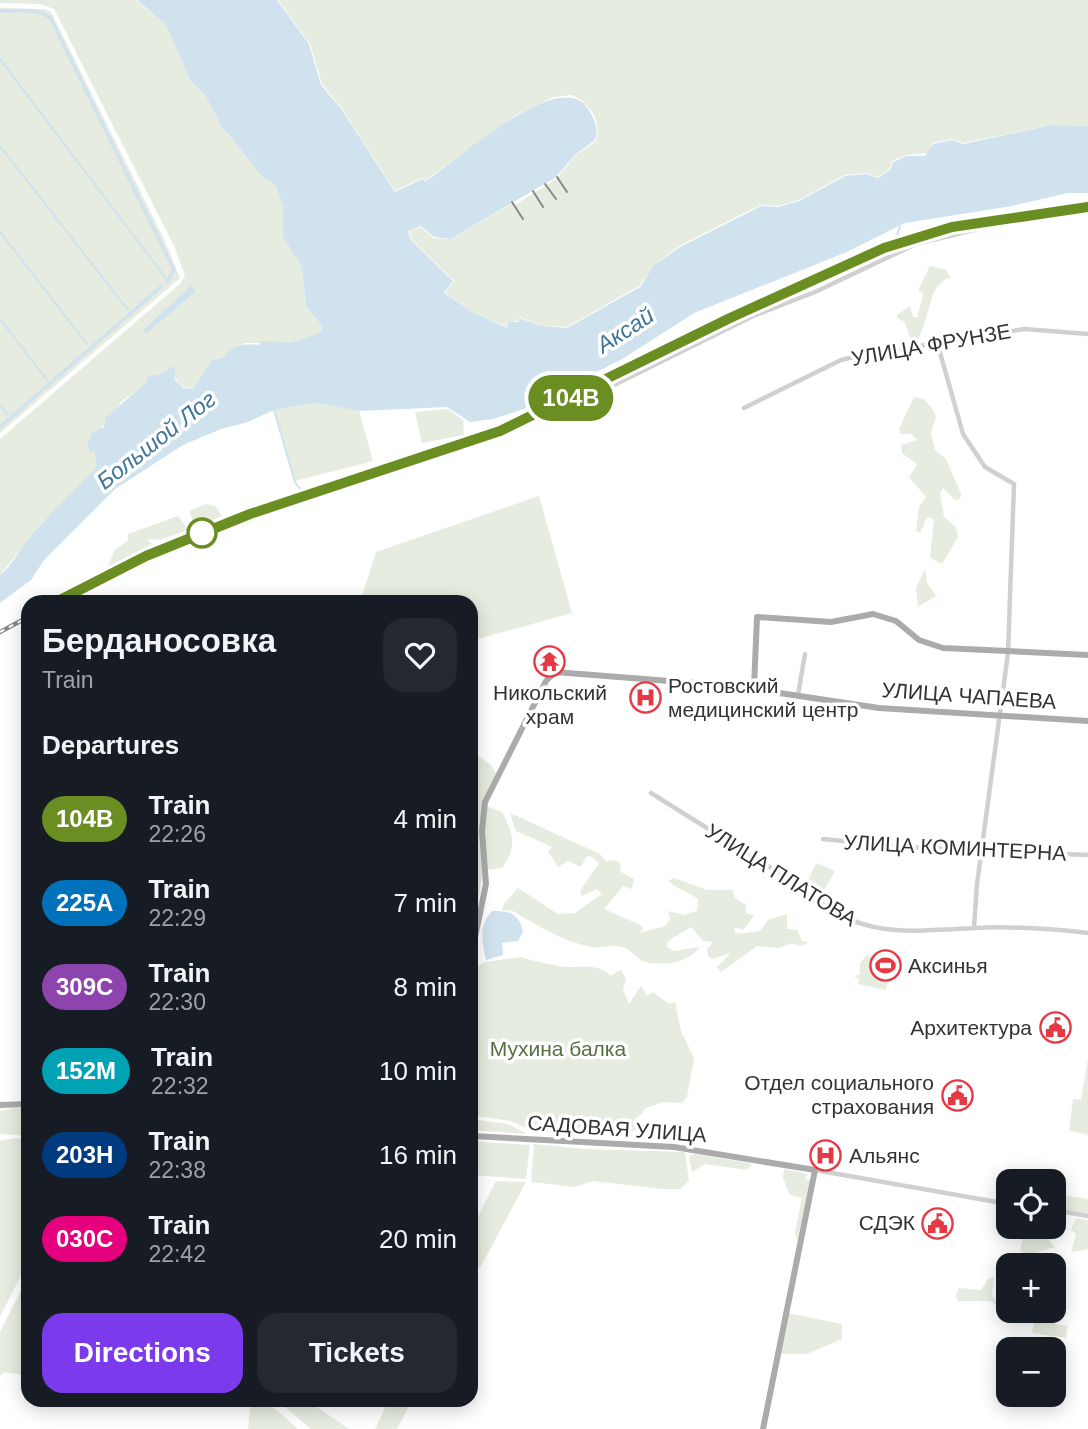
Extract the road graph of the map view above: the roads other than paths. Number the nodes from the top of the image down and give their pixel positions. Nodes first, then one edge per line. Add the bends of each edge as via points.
1 (1088, 212) edge
2 (1088, 334) edge
3 (937, 342) junction
4 (574, 405) dead end
5 (744, 408) dead end
6 (1008, 653) junction
7 (805, 654) dead end
8 (1088, 654) edge
9 (754, 688) junction
10 (799, 695) junction
11 (1001, 716) junction
12 (1088, 721) edge
13 (651, 793) dead end
14 (823, 839) dead end
15 (982, 849) junction
16 (1088, 855) edge
17 (478, 923) edge
18 (974, 928) junction
19 (1088, 933) edge
20 (21, 1104) edge
21 (0, 1105) edge
22 (478, 1136) edge
23 (815, 1170) junction
24 (996, 1202) edge
25 (1066, 1212) edge
26 (1088, 1216) edge
27 (763, 1429) edge

1 - 4 street via 982,228 916,244 742,321
2 - 3 street, УЛИЦА ФРУНЗЕ via 1024,329
3 - 5 street, УЛИЦА ФРУНЗЕ via 841,360
3 - 6 street via 968,443 985,467 1014,484
6 - 8 main road
6 - 9 main road via 930,645 897,621 873,614 831,622 757,617
6 - 11 street
7 - 10 street
9 - 10 main road, УЛИЦА ЧАПАЕВА
9 - 17 main road, УЛИЦА ЧАПАЕВА via 555,672 546,681 487,796 482,820 486,884
10 - 11 main road, УЛИЦА ЧАПАЕВА via 879,708
11 - 12 main road, УЛИЦА ЧАПАЕВА
11 - 15 street
13 - 18 street, УЛИЦА ПЛАТОВА via 798,885 816,902 862,926 928,932
14 - 15 street, УЛИЦА КОМИНТЕРНА
15 - 16 street, УЛИЦА КОМИНТЕРНА
15 - 18 street
18 - 19 street, УЛИЦА ПЛАТОВА
20 - 21 main road
22 - 23 main road, САДОВАЯ УЛИЦА via 674,1147
23 - 24 street, САДОВАЯ УЛИЦА
23 - 27 main road
25 - 26 street

